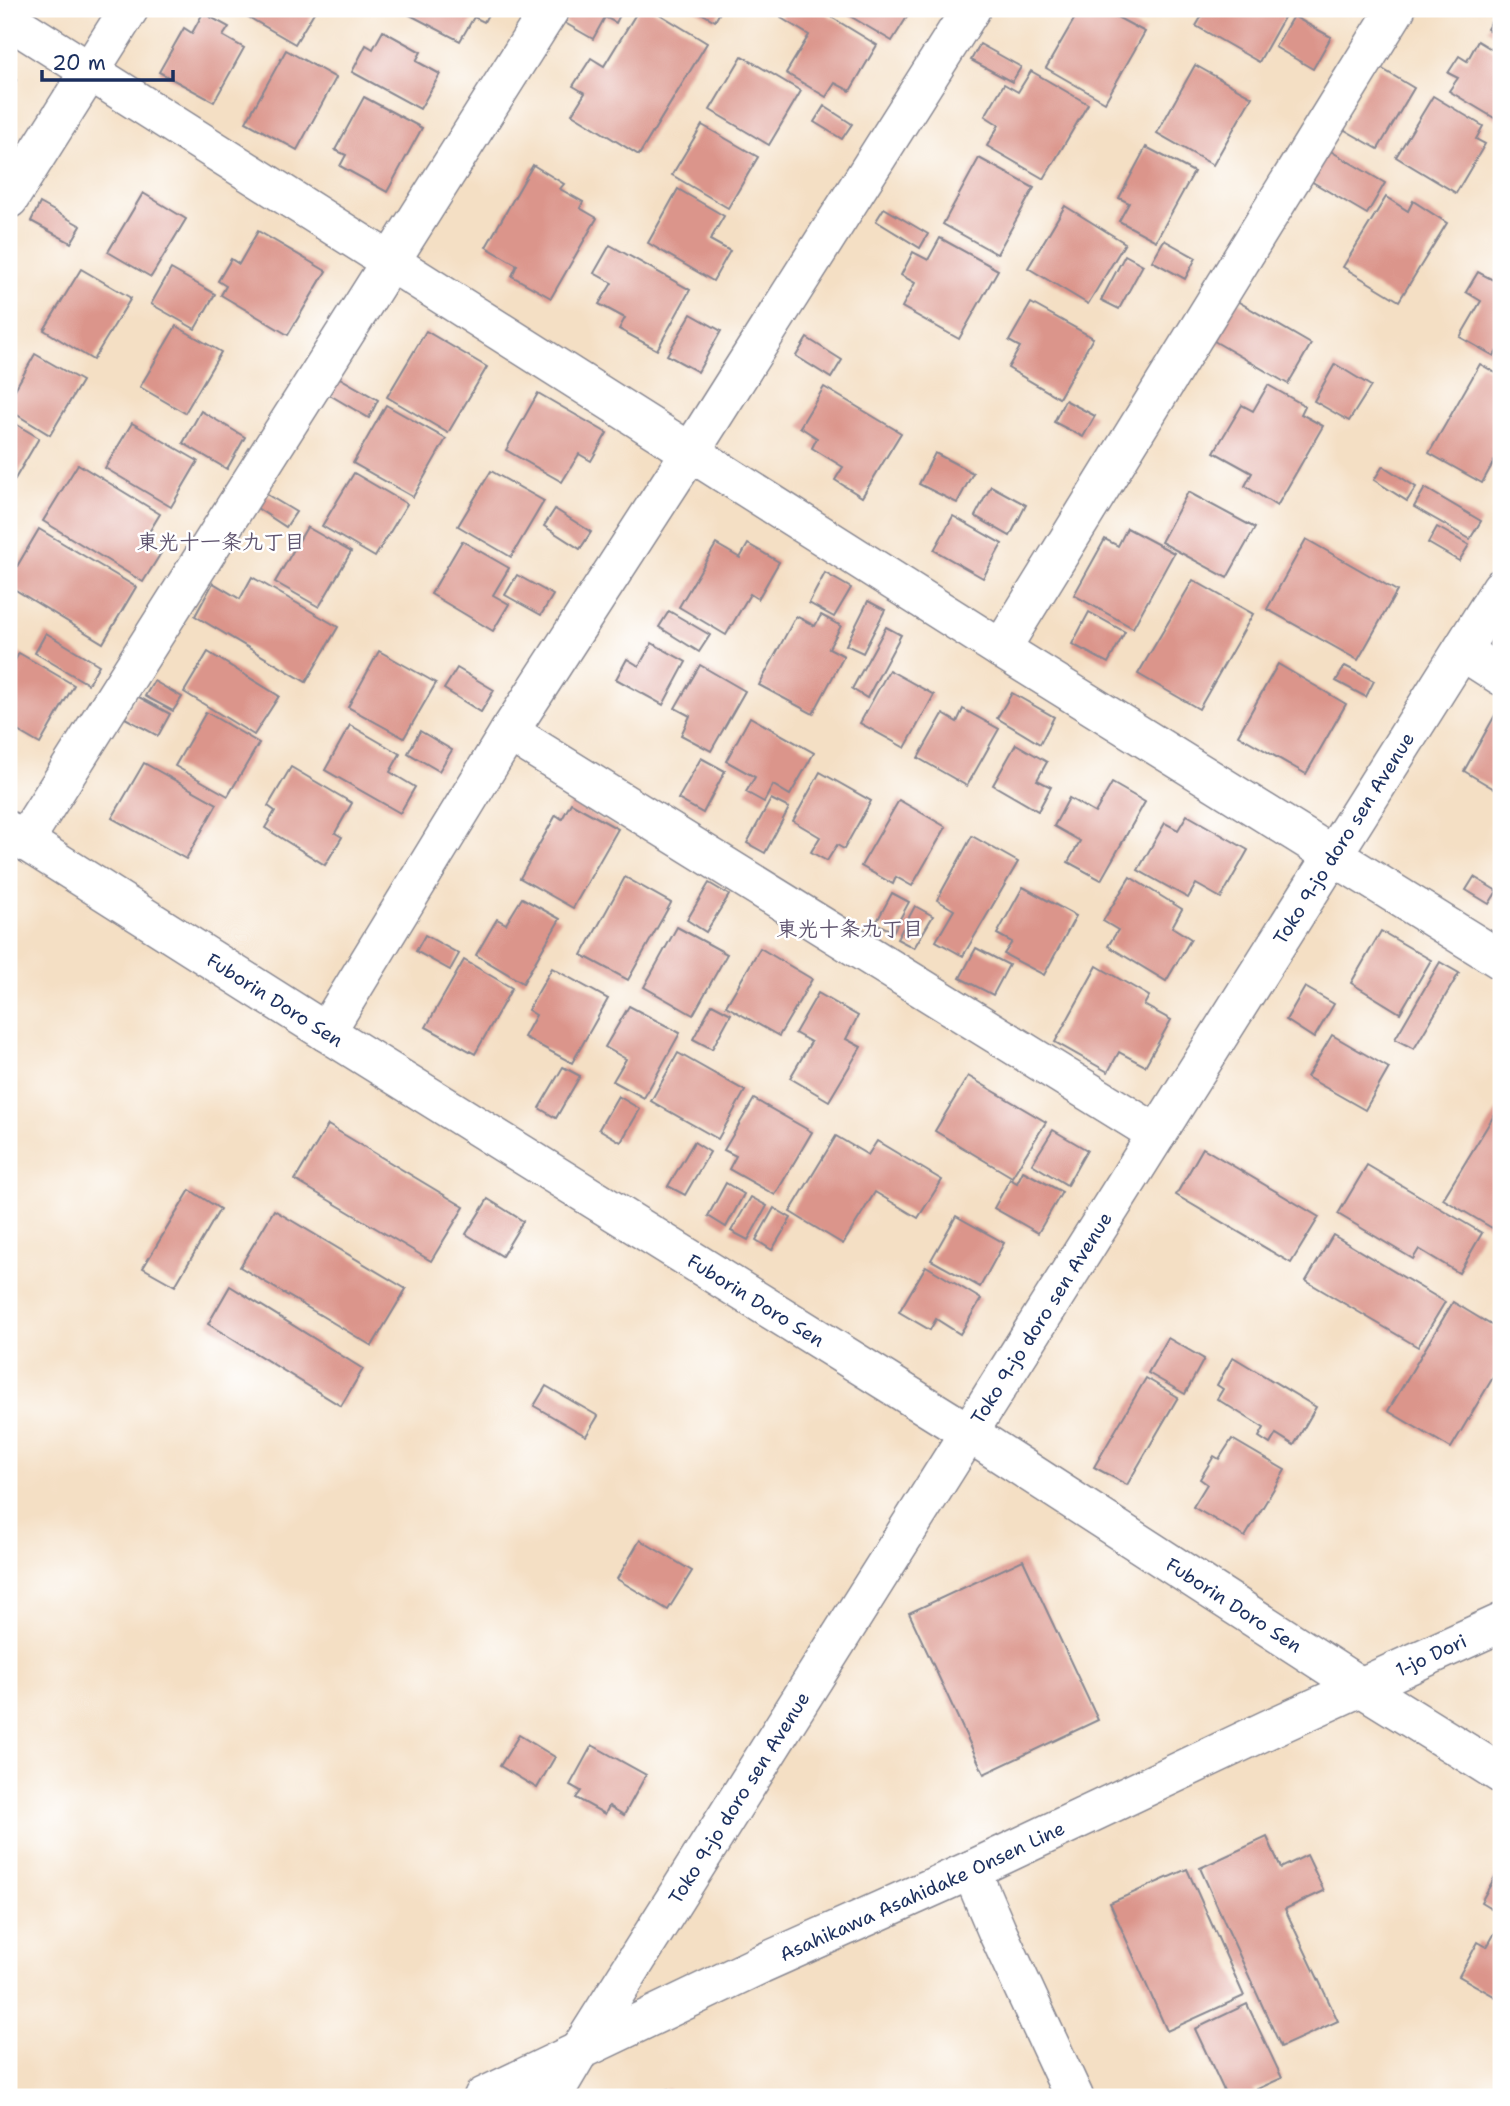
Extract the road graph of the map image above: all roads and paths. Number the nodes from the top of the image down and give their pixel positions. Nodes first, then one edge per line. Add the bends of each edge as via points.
1 (129, 9) edge
2 (550, 9) edge
3 (971, 9) edge
4 (1396, 9) edge
5 (9, 20) edge
6 (90, 71) junction
7 (9, 198) edge
8 (390, 263) junction
9 (691, 451) junction
10 (1501, 587) edge
11 (1001, 649) junction
12 (1462, 652) junction
13 (1501, 676) edge
14 (509, 732) junction
15 (17, 836) edge
16 (1334, 854) junction
17 (1501, 960) edge
18 (326, 1032) junction
19 (1157, 1134) junction
20 (970, 1433) junction
21 (1501, 1623) edge
22 (1361, 1687) junction
23 (1501, 1774) edge
24 (971, 1870) junction
25 (581, 2048) junction
26 (483, 2097) edge
27 (552, 2097) edge
28 (1074, 2097) edge

1 - 6 street
2 - 8 street
3 - 9 street
4 - 11 street
5 - 6 street
6 - 7 street
6 - 8 street
8 - 9 street
8 - 15 street
9 - 11 street
9 - 14 street
10 - 12 street, Toko 9-jo doro sen Avenue
11 - 16 street
12 - 13 street
12 - 16 street, Toko 9-jo doro sen Avenue
14 - 18 street
14 - 19 street
15 - 18 street, Fuborin Doro Sen
16 - 17 street
16 - 19 street, Toko 9-jo doro sen Avenue
18 - 20 street, Fuborin Doro Sen
19 - 20 street, Toko 9-jo doro sen Avenue
20 - 22 street, Fuborin Doro Sen
20 - 25 street, Toko 9-jo doro sen Avenue
21 - 22 street, 1-jo Dori
22 - 23 street, Fuborin Doro Sen
22 - 24 street, Asahikawa Asahidake Onsen Line
24 - 25 street, Asahikawa Asahidake Onsen Line
24 - 28 street
25 - 26 street, Asahikawa Asahidake Onsen Line
25 - 27 street, Toko 9-jo doro sen Avenue

